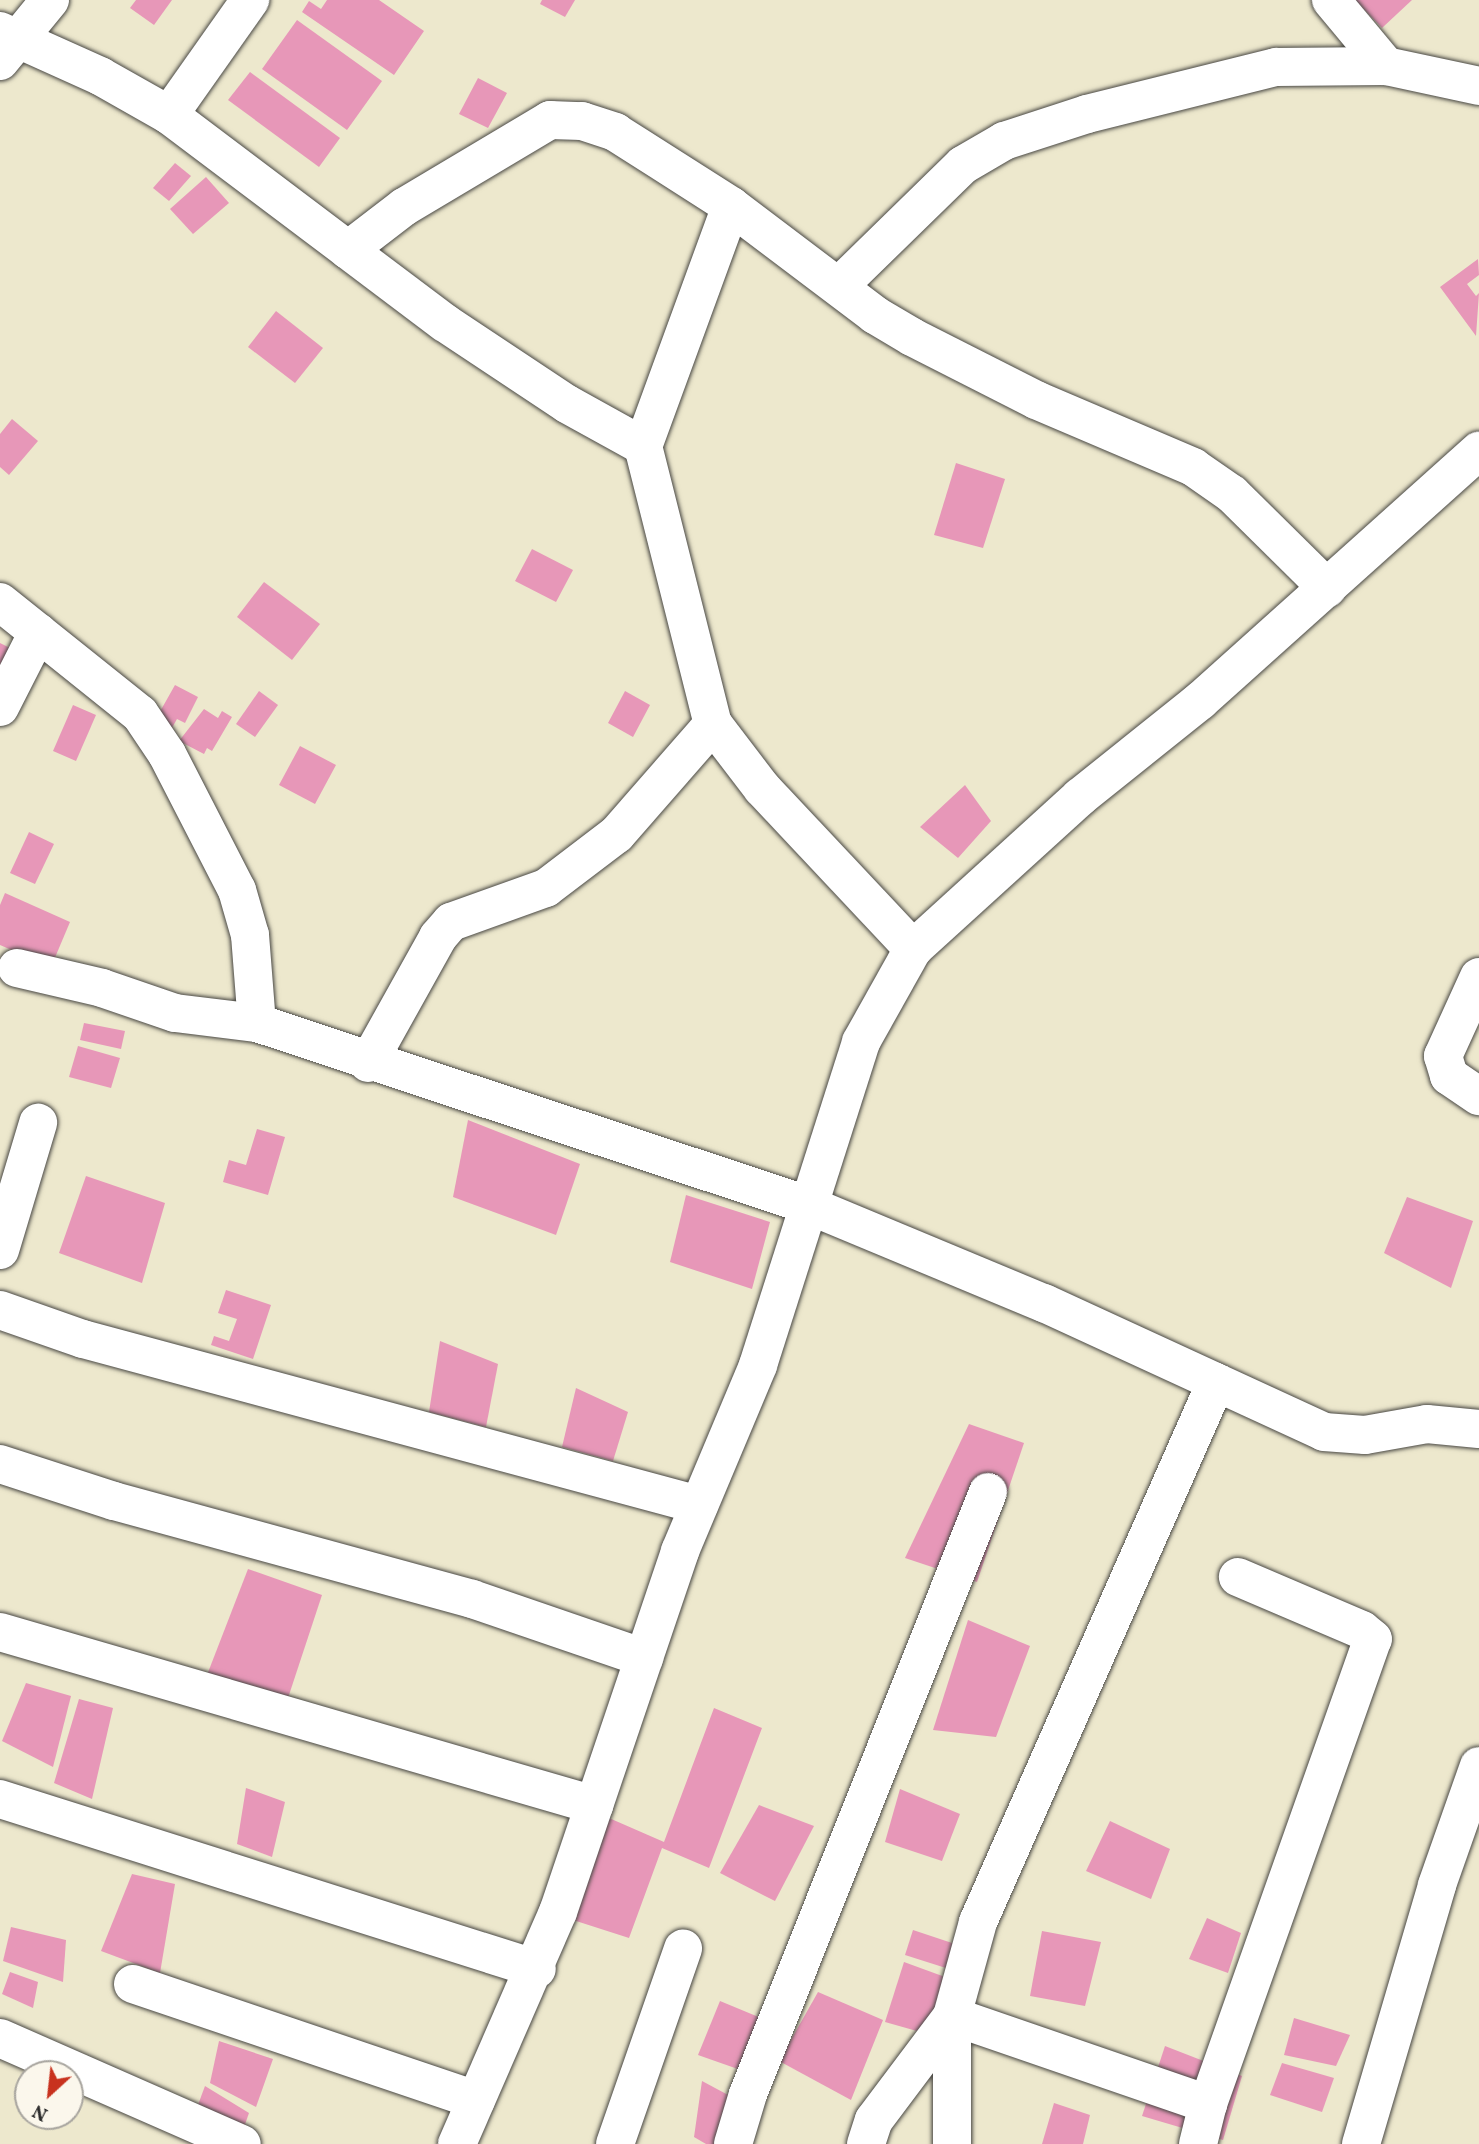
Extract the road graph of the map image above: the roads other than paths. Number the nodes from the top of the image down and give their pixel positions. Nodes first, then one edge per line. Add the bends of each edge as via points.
1 (50, 0) edge
2 (250, 0) edge
3 (1331, 0) edge
4 (6, 44) edge
5 (1386, 66) junction
6 (1479, 86) edge
7 (169, 115) junction
8 (732, 206) junction
9 (348, 250) junction
10 (839, 286) junction
11 (643, 446) junction
12 (1479, 451) edge
13 (1327, 588) junction
14 (0, 602) edge
15 (38, 632) junction
16 (0, 707) edge
17 (713, 724) junction
18 (913, 949) junction
19 (16, 968) dead end
20 (1479, 977) edge
21 (257, 1023) junction
22 (368, 1063) junction
23 (1479, 1096) edge
24 (38, 1123) dead end
25 (808, 1205) junction
26 (0, 1250) edge
27 (0, 1310) edge
28 (1216, 1382) junction
29 (1479, 1429) edge
30 (0, 1464) edge
31 (988, 1492) dead end
32 (699, 1505) junction
33 (1238, 1577) dead end
34 (0, 1632) edge
35 (644, 1658) junction
36 (1479, 1766) edge
37 (0, 1799) edge
38 (594, 1805) junction
39 (683, 1950) dead end
40 (537, 1969) junction
41 (133, 1983) dead end
42 (952, 2016) junction
43 (0, 2038) edge
44 (477, 2100) junction
45 (1208, 2104) junction
46 (242, 2144) edge
47 (457, 2144) edge
48 (615, 2144) edge
49 (733, 2144) edge
50 (866, 2144) edge
51 (952, 2144) edge
52 (1198, 2144) edge
53 (1361, 2144) edge

1 - 4 street
2 - 7 street
3 - 5 street
4 - 7 street
5 - 6 street
5 - 10 street via 1276,67 1087,114 1004,141 963,165
7 - 9 street
8 - 9 street via 615,132 582,121 550,120 404,207
8 - 10 street
8 - 11 street
9 - 11 street via 445,323 567,404
10 - 13 street via 876,314 961,362 1108,433 1193,467 1232,494
11 - 17 street
12 - 13 street
13 - 18 street via 1200,701 1080,797
14 - 15 street
15 - 16 street
15 - 21 street via 140,714 167,754 237,890 250,935
17 - 18 street via 762,788
17 - 22 street via 617,834 545,888 468,912 451,922 438,937
18 - 25 street via 861,1042
19 - 21 street via 102,988 174,1013
20 - 23 street via 1443,1056 1450,1076
21 - 22 street
22 - 25 street via 561,1120
24 - 26 street
25 - 28 street via 1044,1303
25 - 32 street via 758,1365
27 - 32 street via 83,1339
28 - 29 street via 1324,1432 1365,1435 1427,1424
28 - 42 street via 978,1922
30 - 35 street via 114,1501 472,1599
31 - 49 street via 748,2094
32 - 35 street
33 - 45 street via 1362,1630 1373,1639
34 - 38 street
35 - 38 street
36 - 53 street via 1437,1885
37 - 40 street
38 - 40 street
39 - 48 street
40 - 44 street
41 - 44 street
42 - 45 street
42 - 50 street via 874,2120
42 - 51 street
43 - 46 street
44 - 47 street
45 - 52 street

